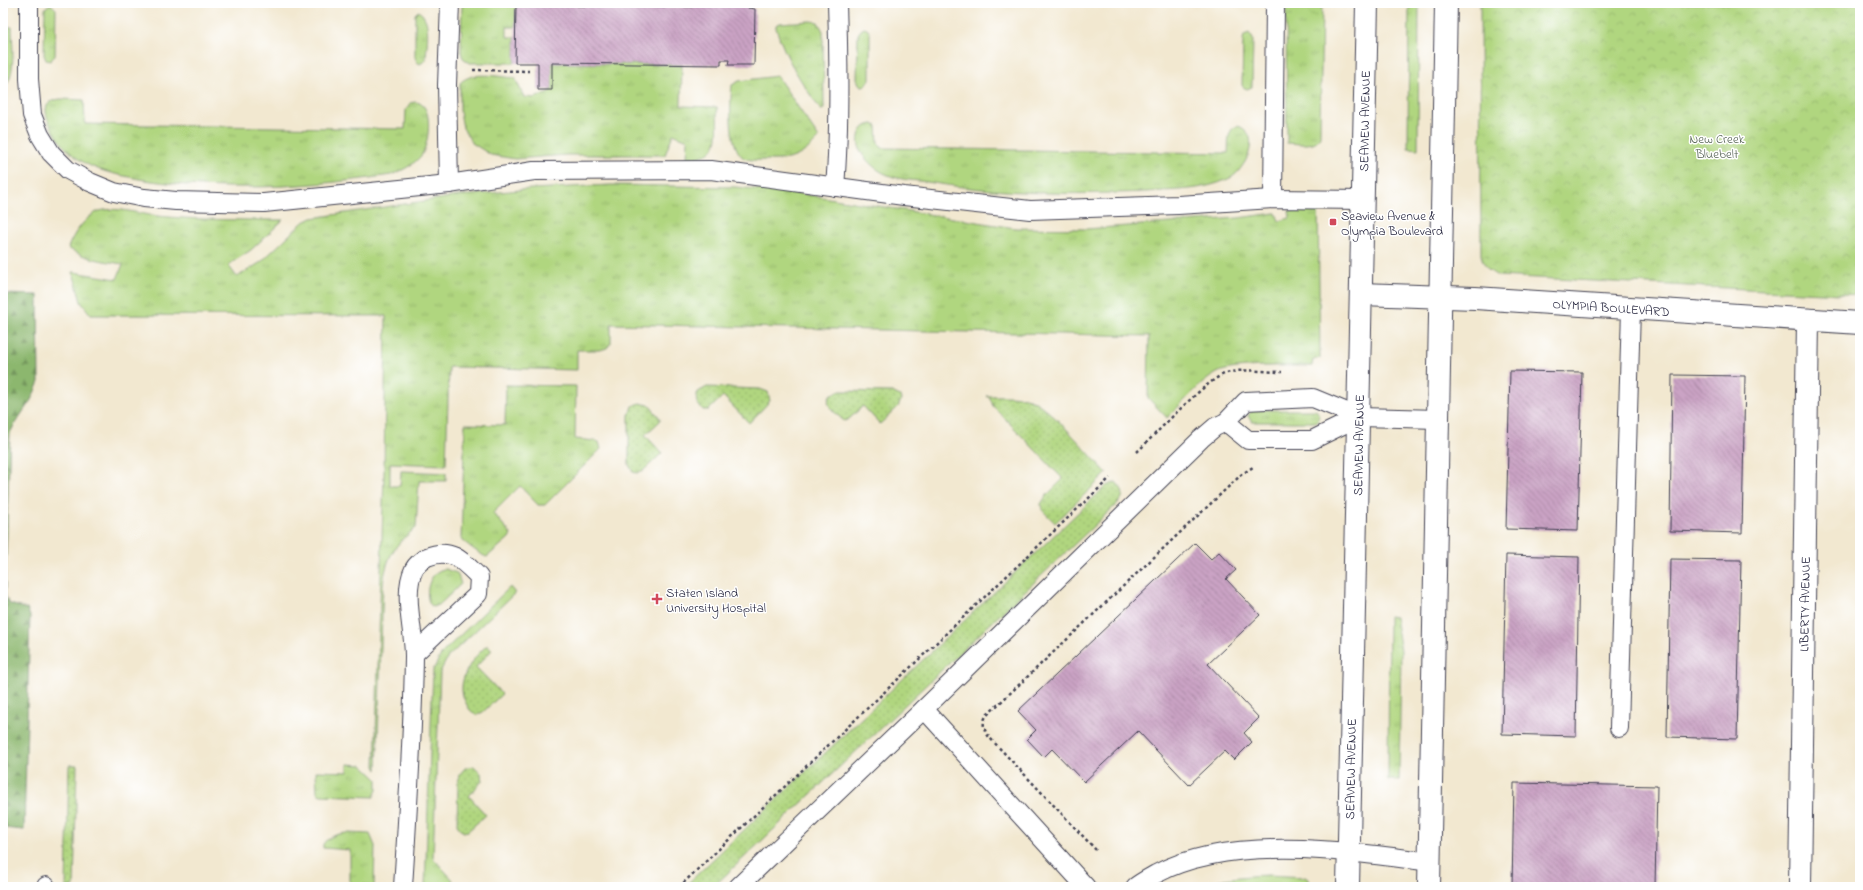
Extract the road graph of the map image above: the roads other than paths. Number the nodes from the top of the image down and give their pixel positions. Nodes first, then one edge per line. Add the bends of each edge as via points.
1 (29, 3) edge
2 (450, 3) edge
3 (838, 3) edge
4 (1275, 3) edge
5 (1366, 3) edge
6 (1446, 3) edge
7 (449, 184) junction
8 (835, 187) junction
9 (1273, 199) junction
10 (1363, 200) junction
11 (1361, 294) junction
12 (1441, 296) junction
13 (1632, 309) junction
14 (1808, 320) junction
15 (1860, 323) edge
16 (1359, 416) junction
17 (1439, 419) junction
18 (1226, 422) junction
19 (414, 654) junction
20 (924, 709) junction
21 (1619, 728) dead end
22 (1348, 851) junction
23 (1430, 862) junction
24 (403, 887) edge
25 (738, 887) edge
26 (1086, 887) edge
27 (1135, 887) edge
28 (1348, 887) edge
29 (1429, 887) edge
30 (1800, 887) edge

1 - 7 lane via 29,79 32,115 51,153 68,170 90,182 114,192 144,198 264,203
2 - 7 lane
3 - 8 lane via 839,109
4 - 9 lane
5 - 10 street, SEAVIEW AVENUE
6 - 12 street
7 - 8 lane via 534,171 711,170
8 - 9 lane via 1030,210
9 - 10 lane
10 - 11 street, SEAVIEW AVENUE
11 - 12 street, OLYMPIA BOULEVARD
11 - 16 street, SEAVIEW AVENUE
12 - 13 street, OLYMPIA BOULEVARD
12 - 17 street
13 - 14 street, OLYMPIA BOULEVARD
13 - 21 lane
14 - 15 street, OLYMPIA BOULEVARD
14 - 30 street, LIBERTY AVENUE
16 - 17 lane
16 - 18 lane via 1312,440 1248,440
16 - 18 lane via 1313,398 1246,401
16 - 22 street, SEAVIEW AVENUE
17 - 23 street
18 - 20 lane via 1215,427 1201,439
19 - 19 lane via 410,616 410,582 414,568 425,558 437,553 456,557 479,577 478,594
19 - 24 lane
20 - 25 lane
20 - 26 lane
22 - 23 lane
22 - 27 lane via 1280,849 1197,858 1166,869
22 - 28 street, SEAVIEW AVENUE
23 - 29 street

